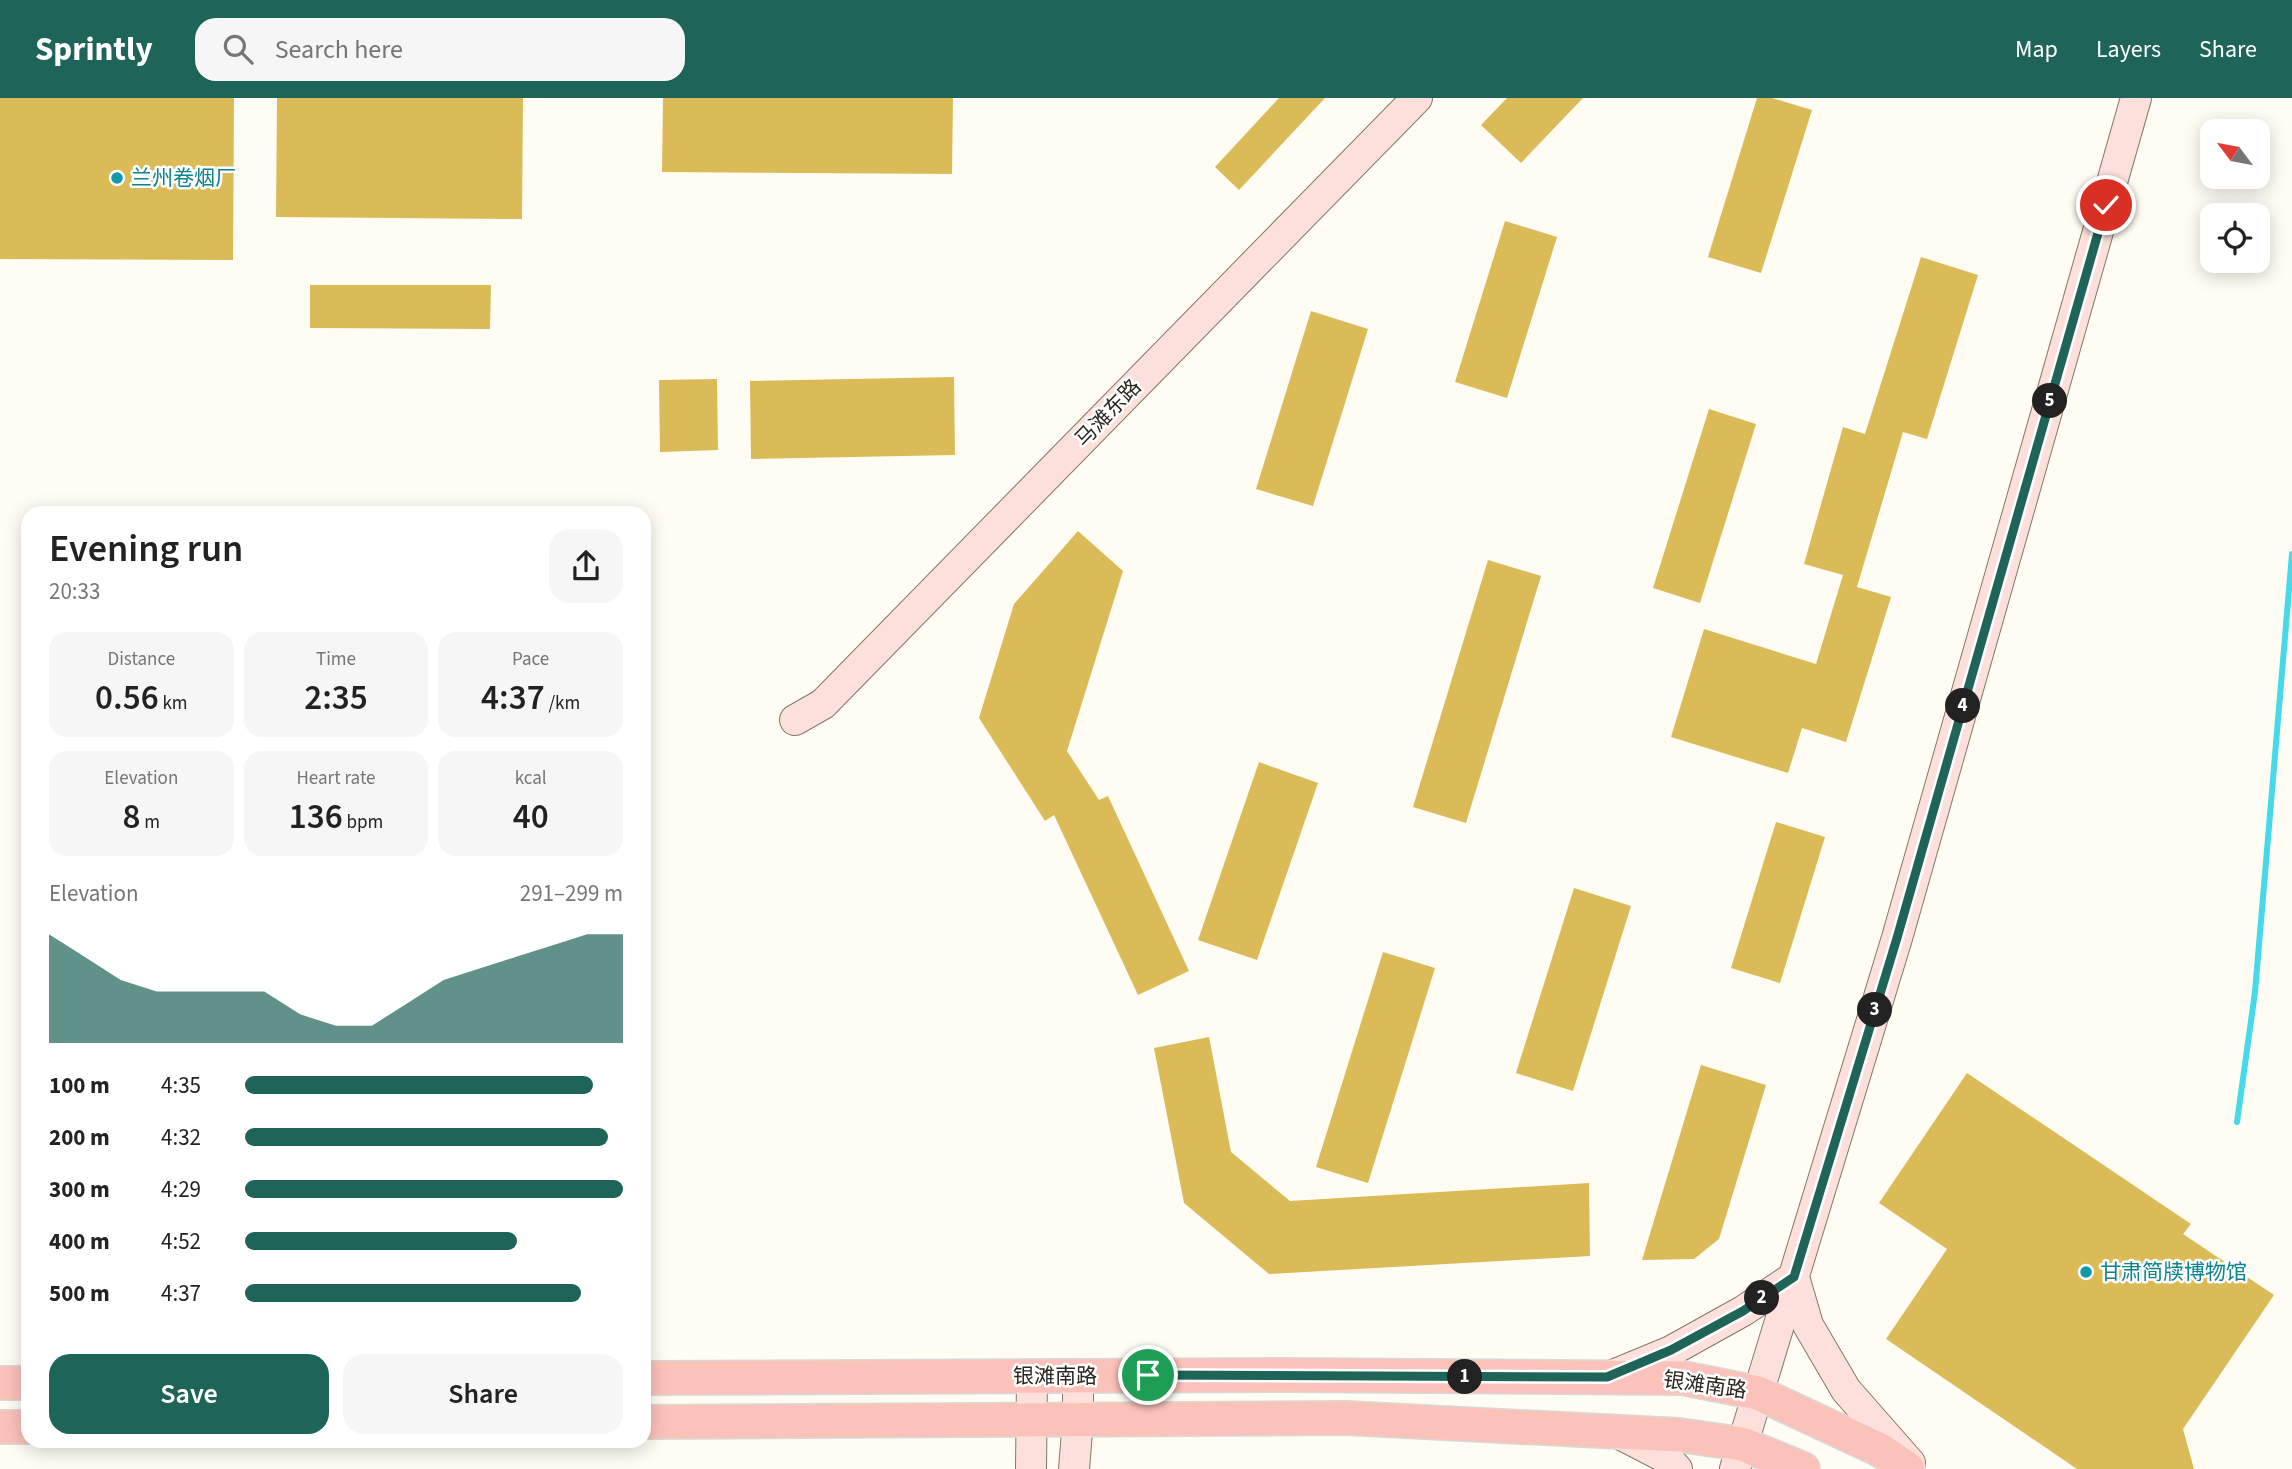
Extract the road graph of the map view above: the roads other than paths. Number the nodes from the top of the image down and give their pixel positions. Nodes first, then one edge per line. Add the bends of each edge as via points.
1 (1416, 98) edge
2 (2136, 98) edge
3 (795, 720) dead end
4 (1794, 1277) junction
5 (1032, 1376) junction
6 (1078, 1376) junction
7 (1607, 1377) junction
8 (651, 1378) edge
9 (0, 1383) edge
10 (21, 1383) edge
11 (1758, 1393) junction
12 (1032, 1419) junction
13 (1078, 1419) junction
14 (651, 1422) edge
15 (0, 1427) edge
16 (21, 1427) edge
17 (1615, 1432) junction
18 (1738, 1456) edge
19 (1031, 1469) edge
20 (1074, 1469) edge
21 (1677, 1469) edge
22 (1803, 1469) edge
23 (1909, 1469) edge
24 (1914, 1469) edge

1 - 3 main road, 马滩东路 via 833,694
2 - 4 main road via 1897,938
4 - 7 main road via 1671,1350
4 - 11 main road
4 - 24 main road via 1808,1325 1846,1390
5 - 6 main road, 银滩南路
5 - 8 main road, 银滩南路
5 - 12 main road
6 - 7 main road, 银滩南路
6 - 13 main road
7 - 11 main road, 银滩南路 via 1683,1378
9 - 10 main road
11 - 18 main road
11 - 23 main road, 银滩南路 via 1880,1450
12 - 13 main road, 银滩南路
12 - 14 main road, 银滩南路
12 - 19 main road
13 - 17 main road, 银滩南路 via 1346,1418
13 - 20 main road
15 - 16 main road
17 - 18 main road, 银滩南路 via 1679,1435
17 - 21 main road via 1668,1459
18 - 22 main road, 银滩南路

